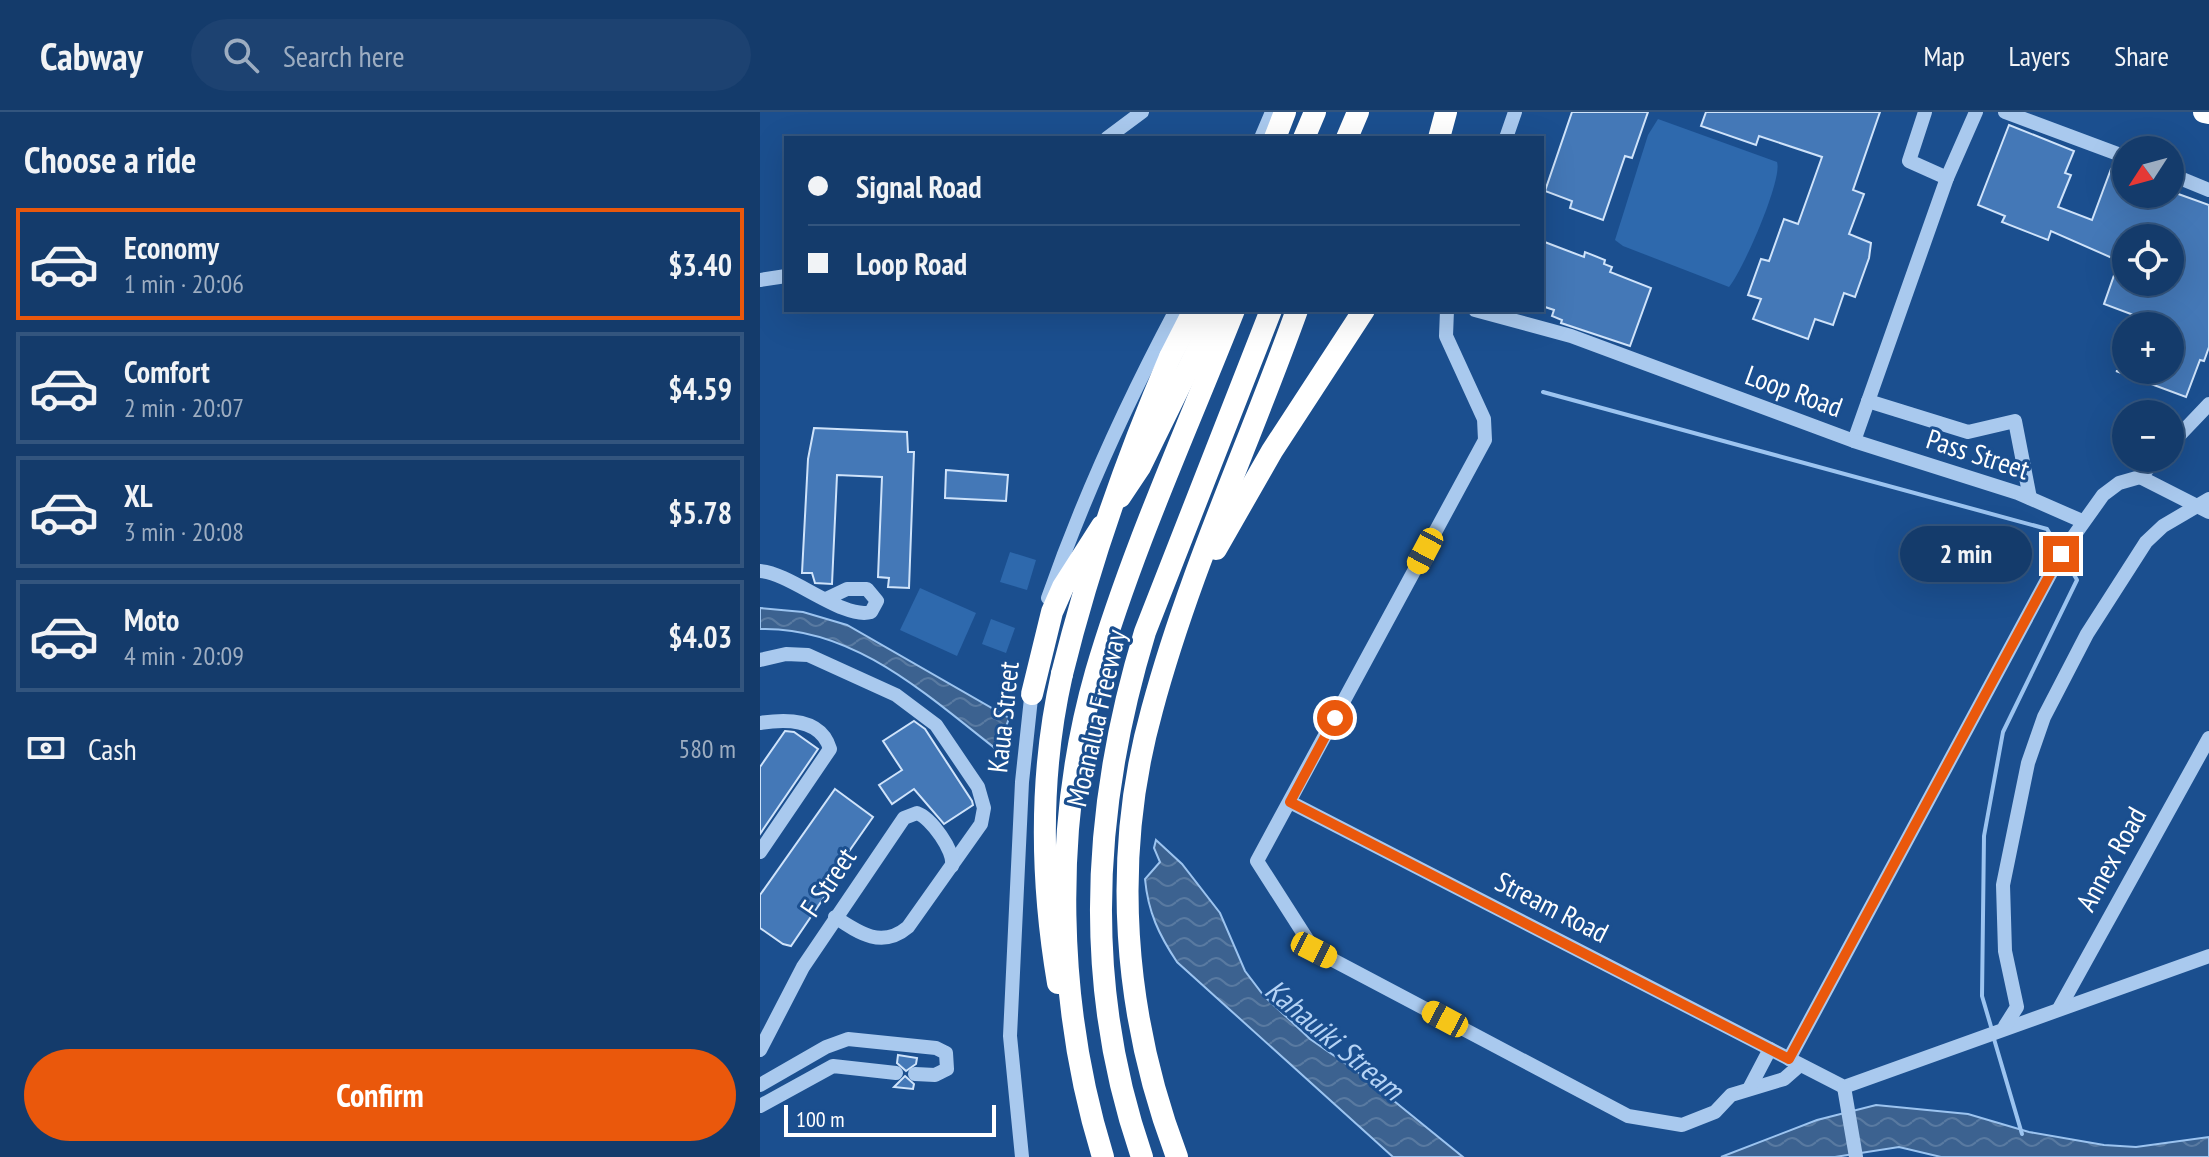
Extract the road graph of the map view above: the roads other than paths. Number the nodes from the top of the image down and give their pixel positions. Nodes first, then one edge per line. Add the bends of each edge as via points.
1 (1142, 112) edge
2 (1272, 112) edge
3 (1285, 112) edge
4 (1315, 112) edge
5 (1358, 112) edge
6 (1446, 112) edge
7 (1515, 112) edge
8 (1925, 112) edge
9 (1976, 112) edge
10 (2005, 112) edge
11 (1110, 136) edge
12 (1262, 136) edge
13 (1276, 136) edge
14 (1305, 136) edge
15 (1348, 136) edge
16 (1440, 136) edge
17 (1507, 136) edge
18 (2112, 152) edge
19 (1947, 178) junction
20 (2184, 180) edge
21 (2209, 190) edge
22 (784, 276) edge
23 (760, 280) edge
24 (1175, 312) edge
25 (1193, 312) edge
26 (1216, 312) edge
27 (1233, 312) edge
28 (1270, 312) edge
29 (1296, 312) edge
30 (1363, 312) edge
31 (1447, 312) edge
32 (1482, 312) edge
33 (1868, 401) junction
34 (2209, 404) edge
35 (2184, 430) edge
36 (1854, 441) junction
37 (2145, 472) edge
38 (2140, 477) junction
39 (2030, 498) junction
40 (2206, 506) edge
41 (2082, 521) junction
42 (760, 571) edge
43 (826, 599) dead end
44 (1184, 611) junction
45 (760, 660) edge
46 (1032, 694) junction
47 (767, 722) edge
48 (2209, 738) edge
49 (1290, 802) junction
50 (760, 852) edge
51 (952, 866) junction
52 (835, 917) junction
53 (2209, 956) edge
54 (2060, 1007) junction
55 (2001, 1029) junction
56 (1770, 1049) junction
57 (760, 1050) edge
58 (1794, 1062) junction
59 (896, 1073) dead end
60 (915, 1074) dead end
61 (760, 1085) edge
62 (1844, 1087) junction
63 (1749, 1089) junction
64 (760, 1106) edge
65 (1096, 1135) junction
66 (1176, 1153) edge
67 (1022, 1157) edge
68 (1103, 1157) edge
69 (1142, 1157) edge
70 (1856, 1157) edge

1 - 11 street
2 - 12 street
3 - 13 highway
4 - 14 highway
5 - 15 highway
6 - 16 highway
7 - 17 street
8 - 19 street via 1909,161
9 - 19 street, Loop Road
10 - 18 street
19 - 33 street, Loop Road
20 - 21 street
22 - 23 street
24 - 46 street, Kaua Street via 1125,406 1073,526 1044,610
25 - 65 highway, bridge via 1131,446 1099,538 1053,715 1047,785 1050,935
26 - 46 highway via 1140,467 1063,587 1048,624
27 - 65 highway, Moanalua Freeway via 1112,624 1078,755 1068,843 1067,928 1077,1032
28 - 69 highway, Moanalua Freeway via 1145,632 1109,779 1100,881 1103,985 1121,1084
29 - 44 highway
30 - 44 highway via 1272,451
31 - 49 street via 1446,336 1484,419 1485,440
32 - 36 street, Loop Road via 1571,336
33 - 36 street, Loop Road
33 - 39 street via 1968,432 2015,421
34 - 35 street
36 - 39 street, Pass Street
37 - 38 street
38 - 40 street
38 - 41 street via 2112,488
39 - 41 street, Pass Street
40 - 55 street via 2163,526 2146,542 2087,634 2044,717 2005,868 2003,933 2017,1007
41 - 58 street
42 - 43 street via 782,575
44 - 66 highway via 1151,712 1141,762 1128,894 1130,966 1140,1032
45 - 51 street via 786,654 818,658 896,695 936,725 983,801 981,824
46 - 67 street, Kaua Street via 1022,782 1010,1036
47 - 50 street via 801,722 825,738 830,752
48 - 54 street, Annex Road
49 - 56 street, Stream Road
49 - 63 street via 1257,861 1314,950 1628,1116 1682,1125 1715,1112 1727,1098
51 - 52 street via 914,921 894,937 872,938
51 - 52 street, F Street via 953,858 926,818 908,815
52 - 57 street, F Street
53 - 54 street
54 - 55 street
55 - 62 street
56 - 58 street, Stream Road
56 - 63 street
58 - 62 street
58 - 63 street via 1776,1082
59 - 64 street via 833,1066
60 - 61 street via 941,1074 949,1062 946,1053 848,1039
62 - 70 street
65 - 68 highway, Moanalua Freeway

